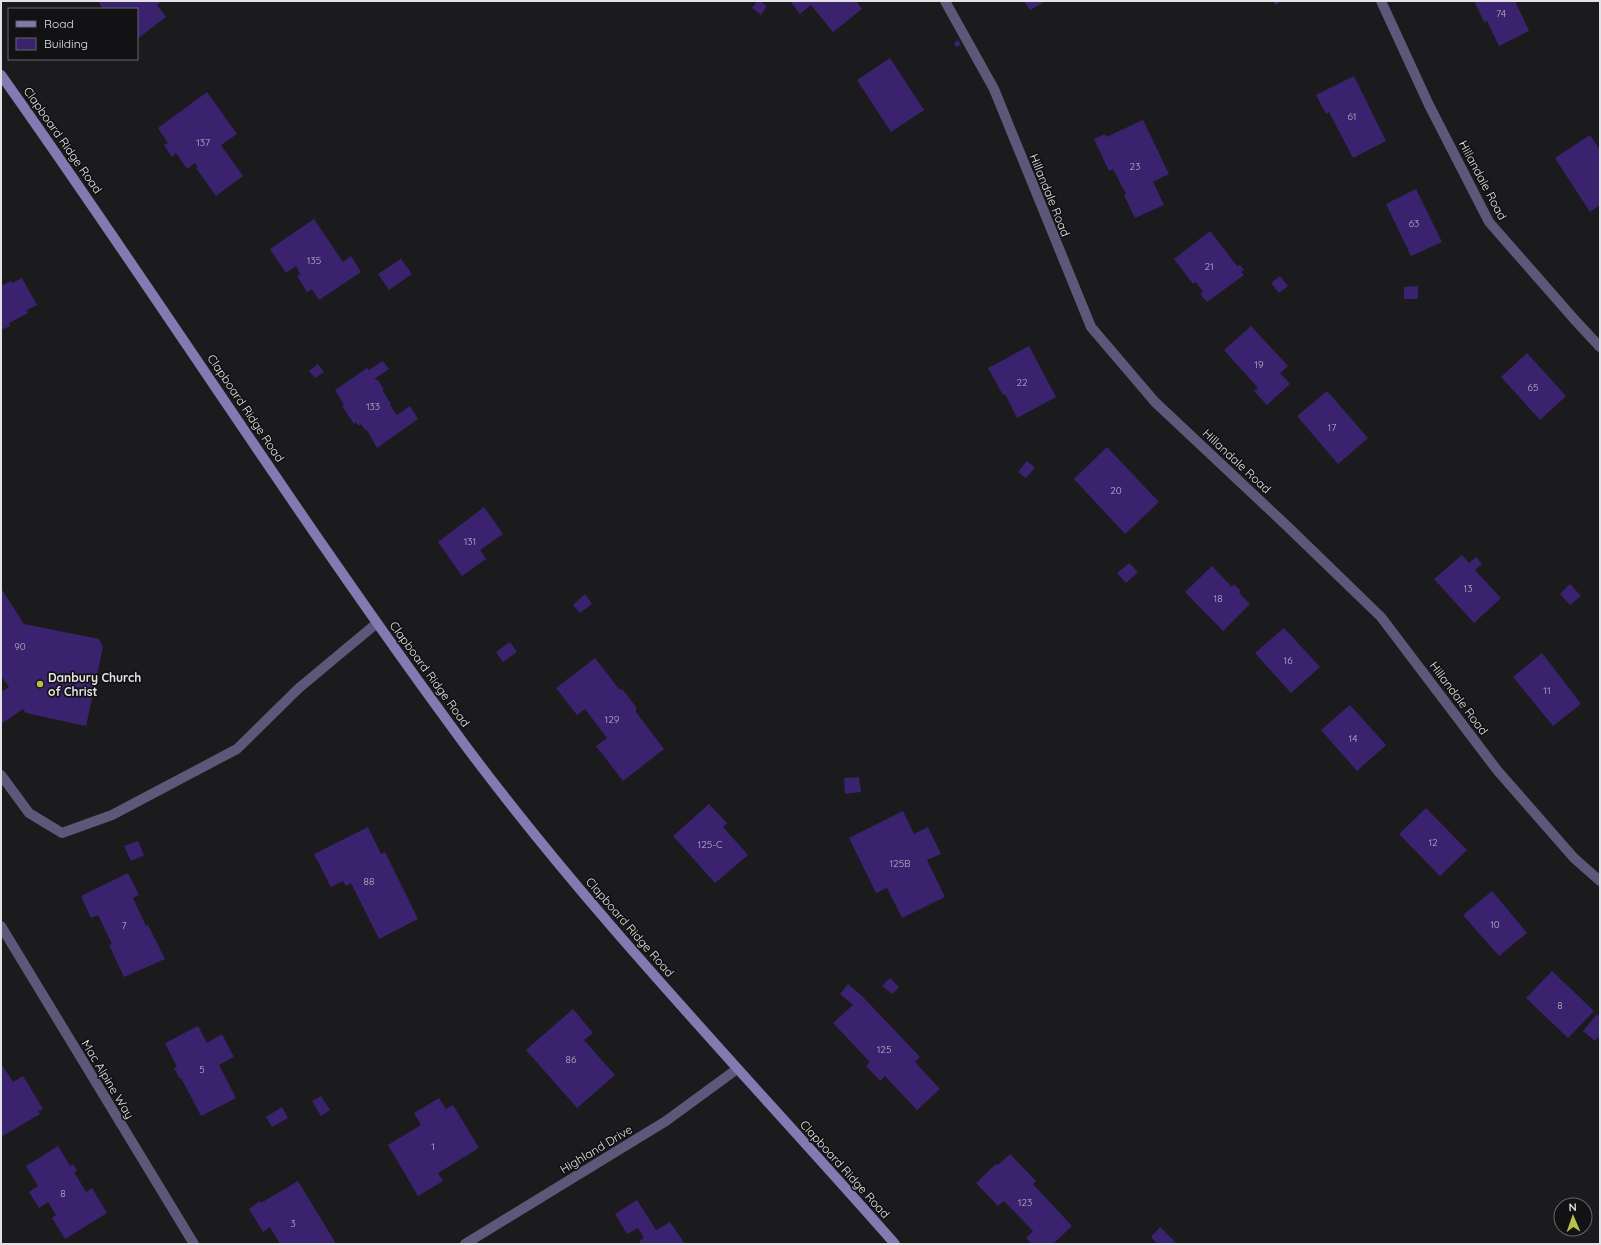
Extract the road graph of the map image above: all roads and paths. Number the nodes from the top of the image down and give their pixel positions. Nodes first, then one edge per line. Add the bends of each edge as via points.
1 (945, 1) edge
2 (1381, 1) edge
3 (1, 75) edge
4 (1600, 347) edge
5 (377, 623) junction
6 (1, 775) edge
7 (1600, 881) edge
8 (1, 926) edge
9 (737, 1069) junction
10 (194, 1244) edge
11 (465, 1244) edge
12 (895, 1244) edge

1 - 7 street, Hillandale Road via 994,89 1091,327 1155,402 1381,617 1497,770 1574,858
2 - 4 street, Hillandale Road via 1429,104 1489,222
3 - 5 main road, Clapboard Ridge Road via 79,184
5 - 6 street via 299,688 237,749 112,815 62,833 29,812
5 - 9 main road, Clapboard Ridge Road via 522,818 593,905
8 - 10 street, Mac Alpine Way
9 - 11 street, Highland Drive via 666,1122
9 - 12 main road, Clapboard Ridge Road

